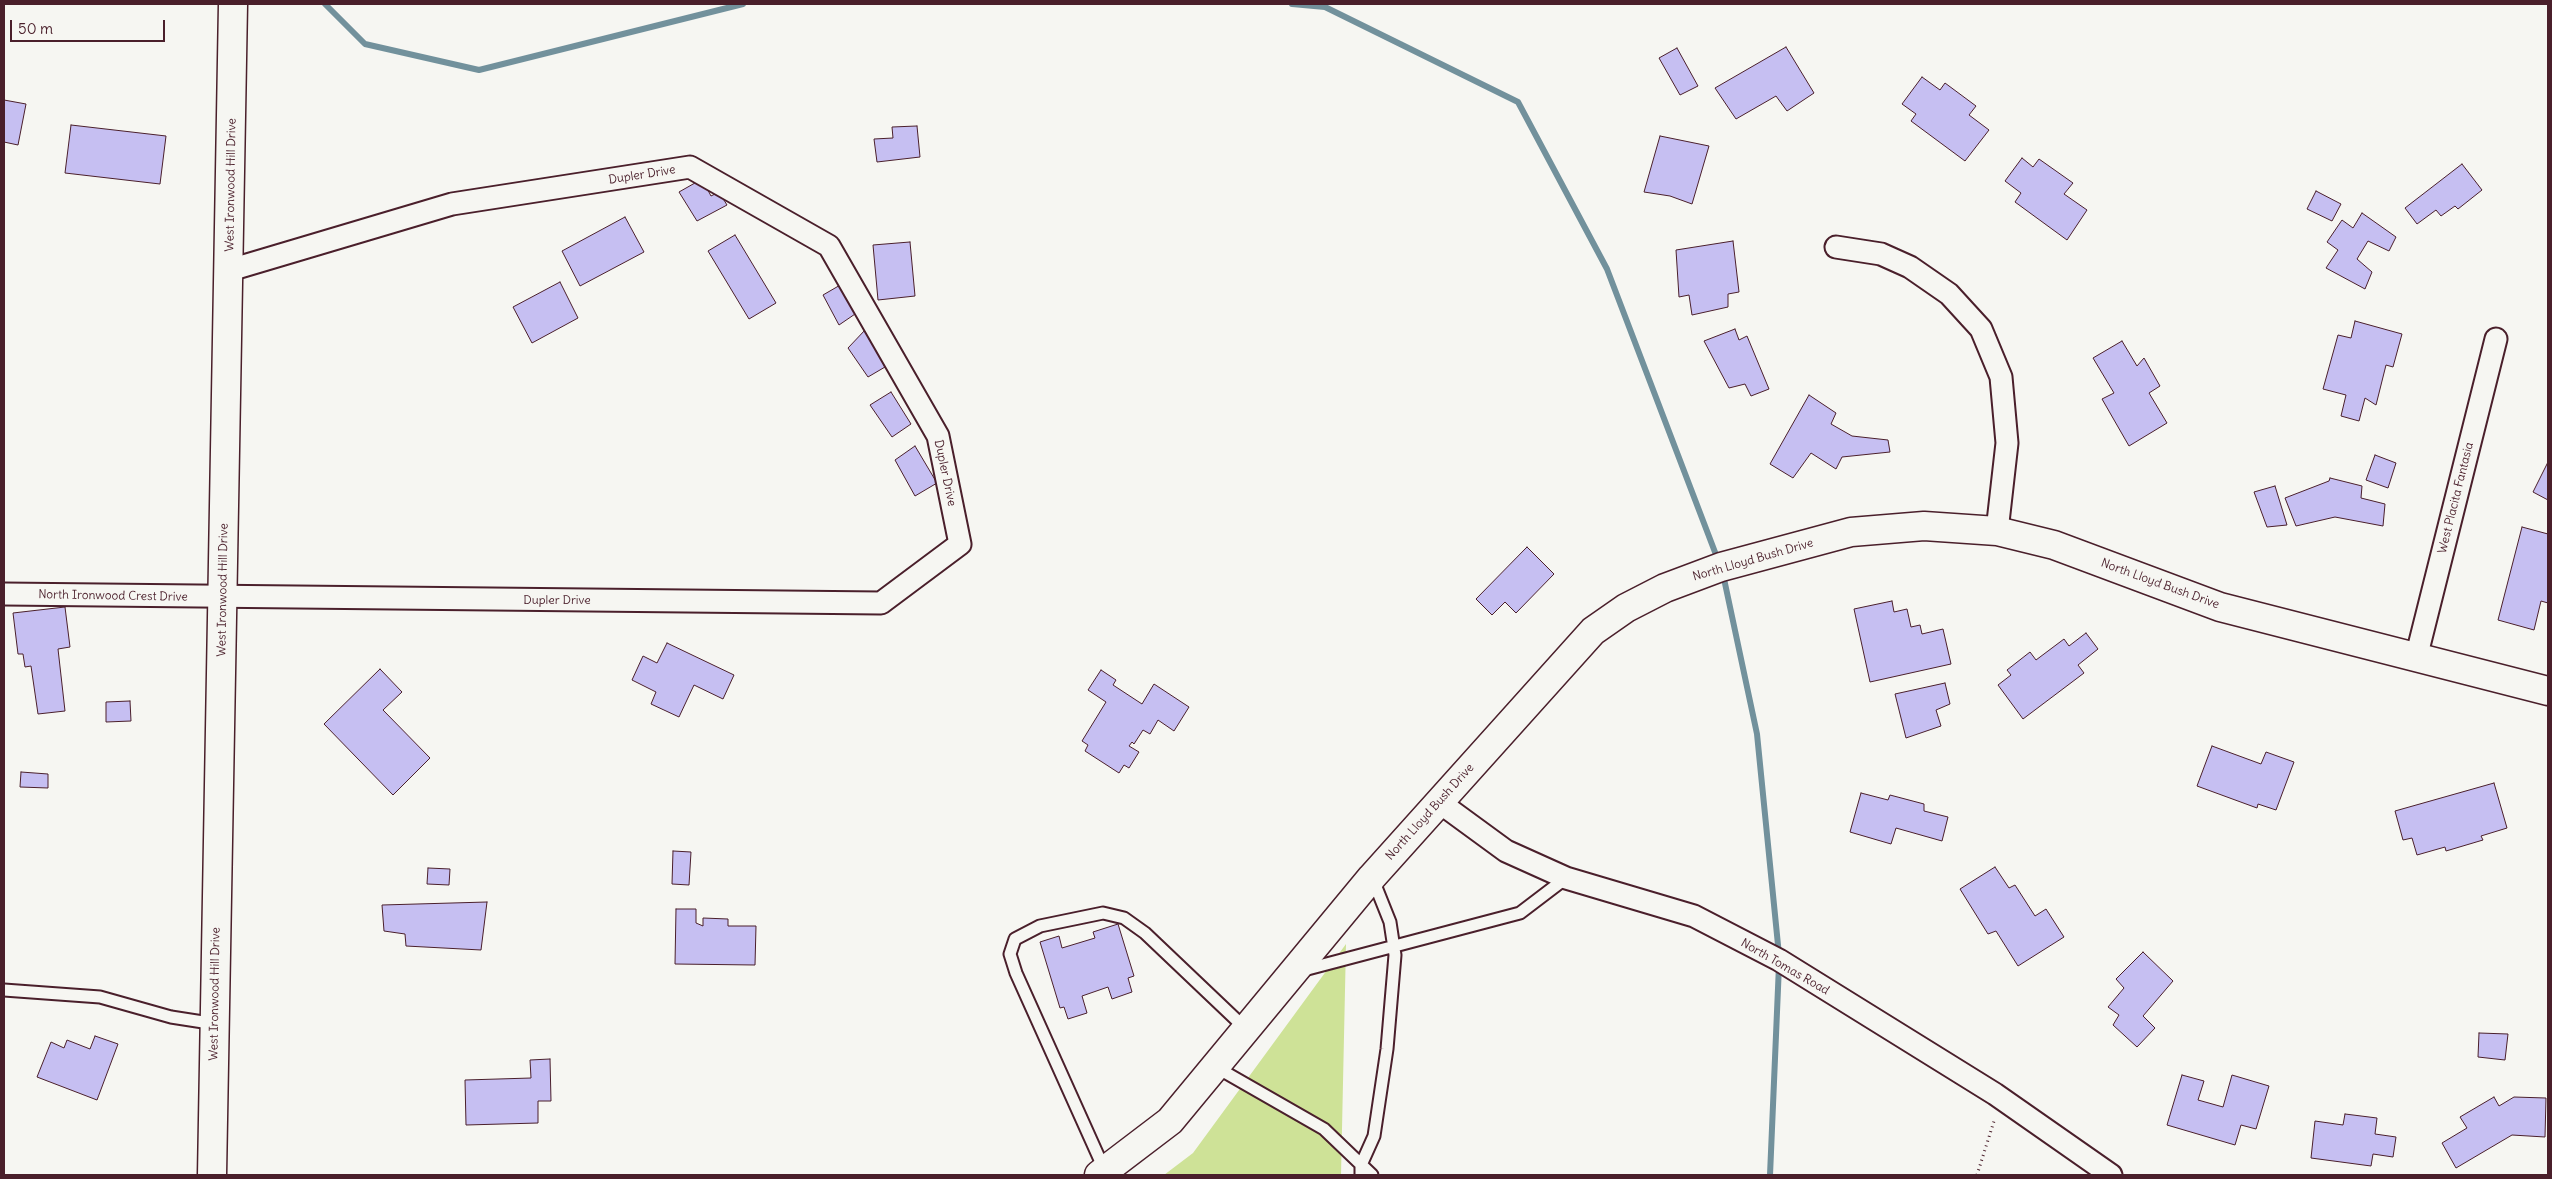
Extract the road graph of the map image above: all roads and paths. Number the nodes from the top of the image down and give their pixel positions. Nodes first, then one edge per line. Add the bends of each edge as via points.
1 (233, 4) edge
2 (1836, 247) dead end
3 (230, 270) junction
4 (2496, 339) dead end
5 (1997, 531) junction
6 (4, 594) edge
7 (223, 598) junction
8 (2416, 658) junction
9 (2548, 691) edge
10 (1439, 802) junction
11 (1372, 877) junction
12 (1566, 878) junction
13 (1394, 948) junction
14 (1292, 973) junction
15 (4, 990) edge
16 (216, 1024) junction
17 (1246, 1028) junction
18 (1214, 1066) junction
19 (2001, 1098) junction
20 (1361, 1170) edge
21 (1102, 1173) edge
22 (212, 1175) edge
23 (1372, 1175) edge
24 (1977, 1175) edge
25 (2111, 1175) edge

1 - 3 street, West Ironwood Hill Drive
2 - 5 street via 1881,254 1910,268 1949,294 1981,329 2001,377 2006,433
3 - 7 street, West Ironwood Hill Drive
3 - 7 street, Dupler Drive via 452,204 690,167 829,246 938,436 960,544 881,603
4 - 8 street, West Placita Fantasia
5 - 8 street, North Lloyd Bush Drive via 2054,545 2220,607
5 - 10 street, North Lloyd Bush Drive via 1924,526 1851,532 1721,567 1665,588 1626,608 1594,631
6 - 7 street, North Ironwood Crest Drive
7 - 16 street, West Ironwood Hill Drive
8 - 9 street, North Lloyd Bush Drive
10 - 11 street, North Lloyd Bush Drive
10 - 12 street, North Tomas Road via 1506,851
11 - 13 lane via 1390,922
11 - 14 street, North Lloyd Bush Drive
12 - 13 lane via 1520,913
12 - 19 street, North Tomas Road via 1694,916 1779,960
13 - 14 lane
13 - 20 lane via 1388,1049 1374,1136
14 - 17 street, North Lloyd Bush Drive
15 - 16 lane via 100,997 171,1017
16 - 22 street, West Ironwood Hill Drive
17 - 18 street, North Lloyd Bush Drive
17 - 21 lane via 1145,932 1124,918 1103,913 1040,926 1014,939 1010,954 1016,973
18 - 20 lane via 1324,1129
18 - 21 street, North Lloyd Bush Drive via 1170,1121
19 - 24 path
19 - 25 street, North Tomas Road
20 - 23 lane

